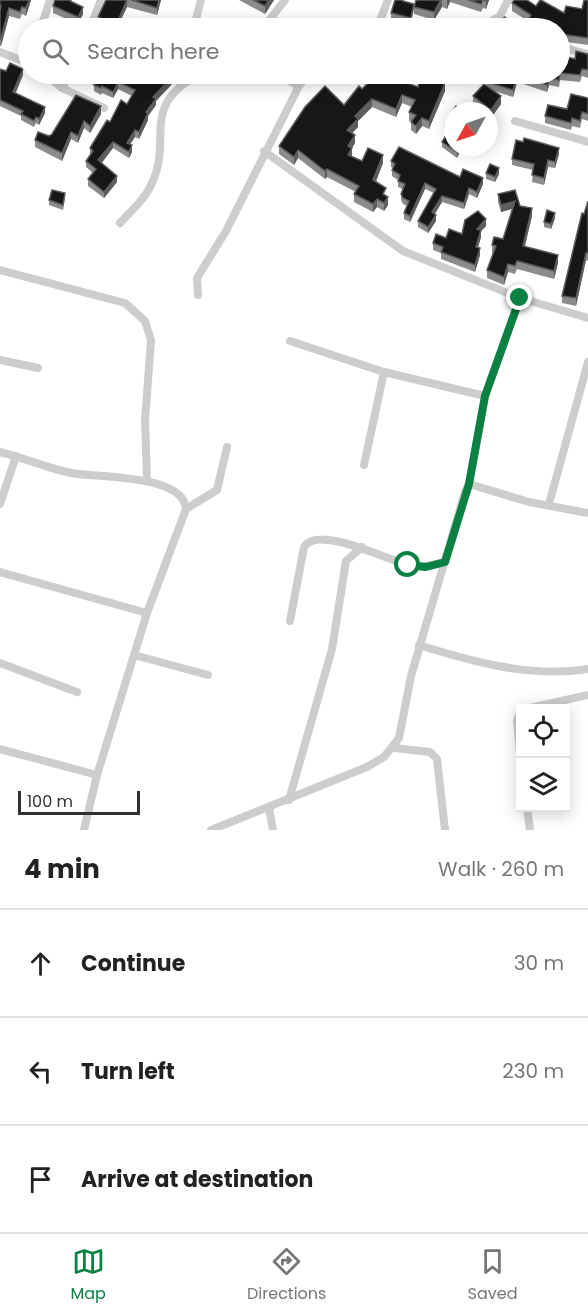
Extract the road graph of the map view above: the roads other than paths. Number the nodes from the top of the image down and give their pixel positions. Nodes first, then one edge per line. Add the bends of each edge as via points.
1 (50, 0) edge
2 (101, 0) edge
3 (201, 0) edge
4 (285, 0) edge
5 (388, 0) edge
6 (508, 0) edge
7 (44, 18) edge
8 (94, 18) edge
9 (196, 18) edge
10 (271, 18) edge
11 (381, 18) edge
12 (497, 18) edge
13 (570, 50) edge
14 (0, 52) edge
15 (588, 54) edge
16 (18, 59) edge
17 (57, 84) edge
18 (64, 84) edge
19 (186, 84) edge
20 (295, 84) edge
21 (299, 86) joint
22 (62, 88) junction
23 (104, 108) dead end
24 (515, 121) dead end
25 (588, 142) edge
26 (264, 151) junction
27 (120, 223) dead end
28 (0, 270) edge
29 (198, 295) dead end
30 (520, 298) junction
31 (588, 318) edge
32 (290, 341) dead end
33 (0, 360) edge
34 (588, 362) edge
35 (38, 368) dead end
36 (384, 372) junction
37 (485, 396) junction
38 (227, 447) dead end
39 (0, 452) edge
40 (16, 456) junction
41 (364, 465) dead end
42 (147, 480) junction
43 (469, 484) junction
44 (0, 504) edge
45 (549, 504) junction
46 (186, 509) junction
47 (588, 513) edge
48 (362, 547) junction
49 (445, 562) junction
50 (0, 572) edge
51 (147, 613) junction
52 (290, 621) dead end
53 (419, 645) junction
54 (134, 655) junction
55 (0, 663) edge
56 (588, 669) edge
57 (208, 675) dead end
58 (77, 692) dead end
59 (588, 695) edge
60 (549, 704) edge
61 (394, 748) junction
62 (0, 749) edge
63 (97, 775) junction
64 (289, 800) junction
65 (269, 808) junction
66 (528, 812) edge
67 (84, 830) edge
68 (211, 830) edge
69 (273, 830) edge
70 (445, 830) edge
71 (530, 830) edge

1 - 7 street
2 - 8 street
3 - 9 street
4 - 10 street
5 - 11 street
6 - 12 street
13 - 15 street
14 - 16 street
17 - 22 street
18 - 22 street
19 - 27 street via 173,94 163,110 158,165 152,184
20 - 21 street
21 - 26 street
22 - 23 street
24 - 25 street
26 - 29 street via 226,231 198,278
26 - 30 street via 403,251
28 - 42 street via 125,303 145,321 151,340 145,421
30 - 31 street
30 - 37 street
32 - 36 street
33 - 35 street
34 - 45 street
36 - 37 street
36 - 41 street
37 - 43 street
38 - 46 street via 217,490
39 - 40 street
40 - 42 street via 70,473
40 - 44 street
42 - 46 street via 182,495
43 - 45 street
43 - 49 street
45 - 47 street
46 - 51 street
48 - 49 street via 408,565 426,567
48 - 52 street via 317,539 308,542
48 - 64 street via 346,561 332,649
49 - 53 street
50 - 51 street
51 - 54 street
53 - 56 street via 467,660 526,671
53 - 61 street
54 - 57 street
54 - 63 street
55 - 58 street
59 - 60 street
61 - 64 street via 367,767
61 - 70 street via 430,752 437,759
62 - 63 street
63 - 67 street
64 - 65 street
65 - 68 street
65 - 69 street
66 - 71 street

